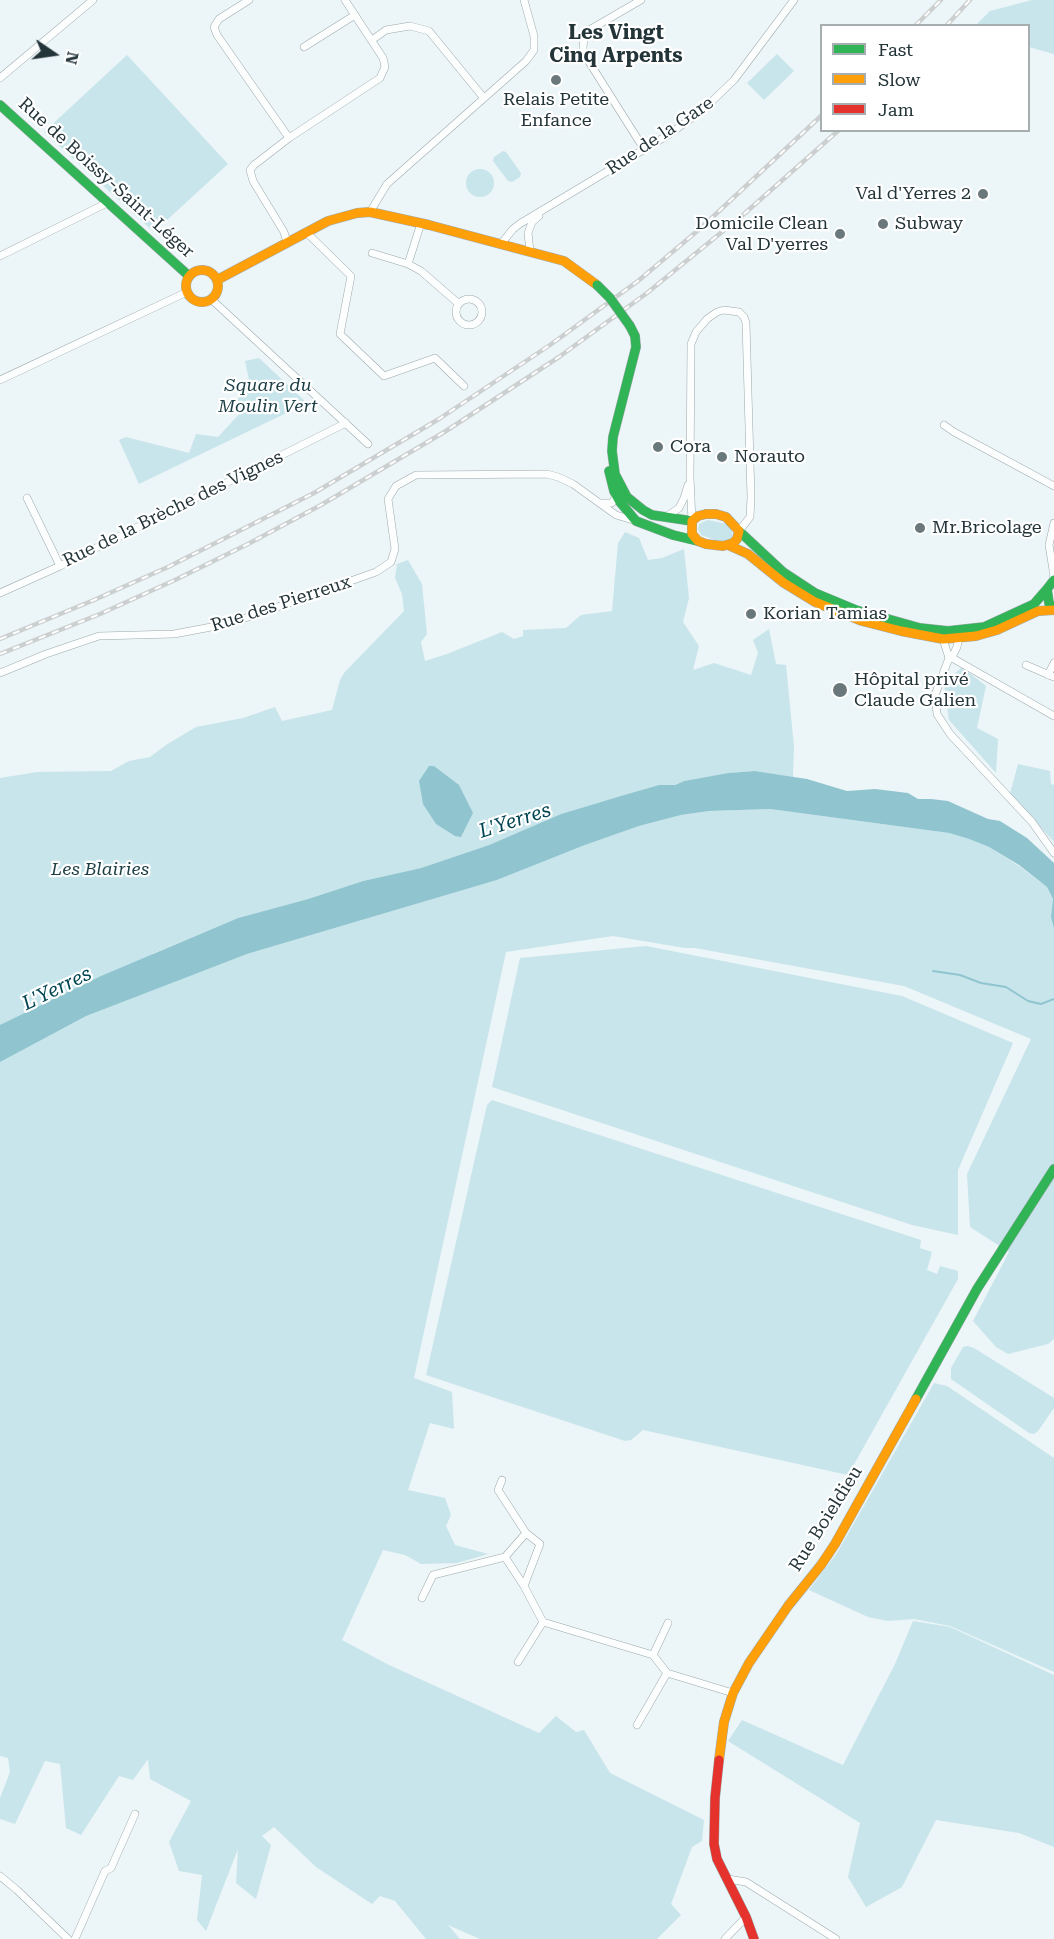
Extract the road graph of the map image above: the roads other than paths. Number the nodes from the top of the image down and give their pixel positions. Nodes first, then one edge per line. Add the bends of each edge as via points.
1 (93, 0) edge
2 (249, 0) edge
3 (345, 0) edge
4 (524, 0) edge
5 (641, 0) edge
6 (795, 0) edge
7 (355, 15) junction
8 (372, 40) junction
9 (304, 47) dead end
10 (0, 78) edge
11 (483, 98) junction
12 (0, 105) edge
13 (288, 138) junction
14 (644, 149) junction
15 (107, 203) junction
16 (550, 207) junction
17 (370, 212) junction
18 (421, 223) junction
19 (513, 230) junction
20 (306, 232) junction
21 (528, 238) junction
22 (287, 242) junction
23 (501, 244) junction
24 (530, 252) junction
25 (372, 254) dead end
26 (0, 256) edge
27 (408, 264) junction
28 (189, 276) junction
29 (217, 280) junction
30 (187, 292) junction
31 (211, 299) junction
32 (459, 304) dead end
33 (0, 380) edge
34 (464, 386) dead end
35 (616, 420) junction
36 (346, 423) junction
37 (945, 425) dead end
38 (368, 444) dead end
39 (690, 480) junction
40 (1054, 486) edge
41 (614, 491) junction
42 (27, 498) dead end
43 (600, 503) junction
44 (666, 518) junction
45 (636, 521) junction
46 (692, 521) junction
47 (1054, 523) edge
48 (739, 531) junction
49 (698, 540) junction
50 (728, 545) junction
51 (60, 566) junction
52 (1051, 583) edge
53 (0, 593) edge
54 (1054, 609) edge
55 (959, 638) junction
56 (943, 639) junction
57 (949, 658) junction
58 (1054, 663) edge
59 (1026, 665) dead end
60 (0, 673) edge
61 (1051, 676) edge
62 (1054, 716) edge
63 (1054, 853) edge
64 (1054, 1169) edge
65 (502, 1480) dead end
66 (526, 1533) junction
67 (505, 1557) junction
68 (524, 1586) junction
69 (422, 1598) dead end
70 (543, 1622) junction
71 (668, 1623) dead end
72 (653, 1655) junction
73 (518, 1662) dead end
74 (667, 1673) junction
75 (733, 1693) junction
76 (637, 1725) dead end
77 (135, 1814) dead end
78 (0, 1876) edge
79 (728, 1879) junction
80 (746, 1917) junction
81 (68, 1939) edge
82 (75, 1939) edge
83 (725, 1939) edge
84 (754, 1939) edge
85 (836, 1939) edge

1 - 10 street
2 - 13 street via 219,19 214,27
3 - 7 street
4 - 11 street via 534,50
5 - 14 street via 591,29 583,48
6 - 14 street, Rue de la Gare via 723,92 693,118
7 - 8 street
7 - 9 street
8 - 11 street via 386,30 410,26 429,31
8 - 13 street via 385,67 380,78
11 - 17 street via 387,184
12 - 15 main road, Rue de Boissy-Saint-Léger
13 - 22 street via 250,170
14 - 16 street, Rue de la Gare
15 - 26 street
15 - 28 main road, Rue de Boissy-Saint-Léger
16 - 19 street, Rue de la Gare
16 - 21 street via 532,222
17 - 18 main road
17 - 20 main road via 346,215
18 - 23 main road
18 - 27 street
19 - 21 street
19 - 23 street, Rue de la Gare
20 - 22 main road
20 - 34 street via 351,276 340,334 384,376 435,358
21 - 24 street
22 - 29 main road
23 - 24 main road
24 - 35 main road, bridge via 564,261 597,285 630,326 636,347
25 - 27 street
27 - 32 street
28 - 29 main road via 197,270 207,270
28 - 30 main road
29 - 31 main road via 217,291
30 - 31 main road via 197,302
30 - 33 street
31 - 36 street
35 - 41 main road via 608,448
35 - 44 main road via 612,451 620,486 643,510
36 - 38 street
36 - 51 street, Rue de la Brèche des Vignes
37 - 40 street
39 - 44 street via 679,507
39 - 46 street
39 - 48 street via 691,344 696,332 717,312 739,312 746,323 751,497 750,517
41 - 43 street via 612,503
41 - 45 main road
42 - 51 street
43 - 45 street via 616,515
43 - 60 street, Rue des Pierreux via 573,484 547,474 416,475 396,486 388,499 395,549 391,562 376,572 222,625 174,634 99,636
44 - 46 main road
45 - 49 main road via 673,536
46 - 48 main road via 698,516 716,514 732,522
46 - 49 main road via 692,534
47 - 52 street via 1049,545
48 - 50 main road
48 - 52 main road via 783,572 815,593 856,610 920,628 948,631 984,627 1035,604
49 - 50 main road
50 - 56 main road via 748,554 800,594 830,609 862,621
51 - 53 street, Rue de la Brèche des Vignes
52 - 54 main road via 1048,599
54 - 55 main road via 997,630
55 - 56 main road
55 - 57 street
56 - 57 street
57 - 62 street
57 - 63 street via 935,695 937,714 950,734 1032,822
58 - 61 street
59 - 61 street
64 - 75 main road, Rue Boieldieu via 977,1289 835,1545 788,1606
65 - 66 street via 498,1490
66 - 67 street
66 - 68 street via 540,1544
67 - 68 street
67 - 69 street via 433,1575
68 - 70 street
70 - 72 street
70 - 73 street
71 - 72 street
72 - 74 street
74 - 75 street
74 - 76 street
75 - 79 main road, Rue Boieldieu via 724,1722 713,1825 717,1859
77 - 82 street
78 - 81 street
79 - 80 main road, Rue Boieldieu
79 - 85 street via 746,1882
80 - 83 street
80 - 84 main road, Rue Boieldieu

